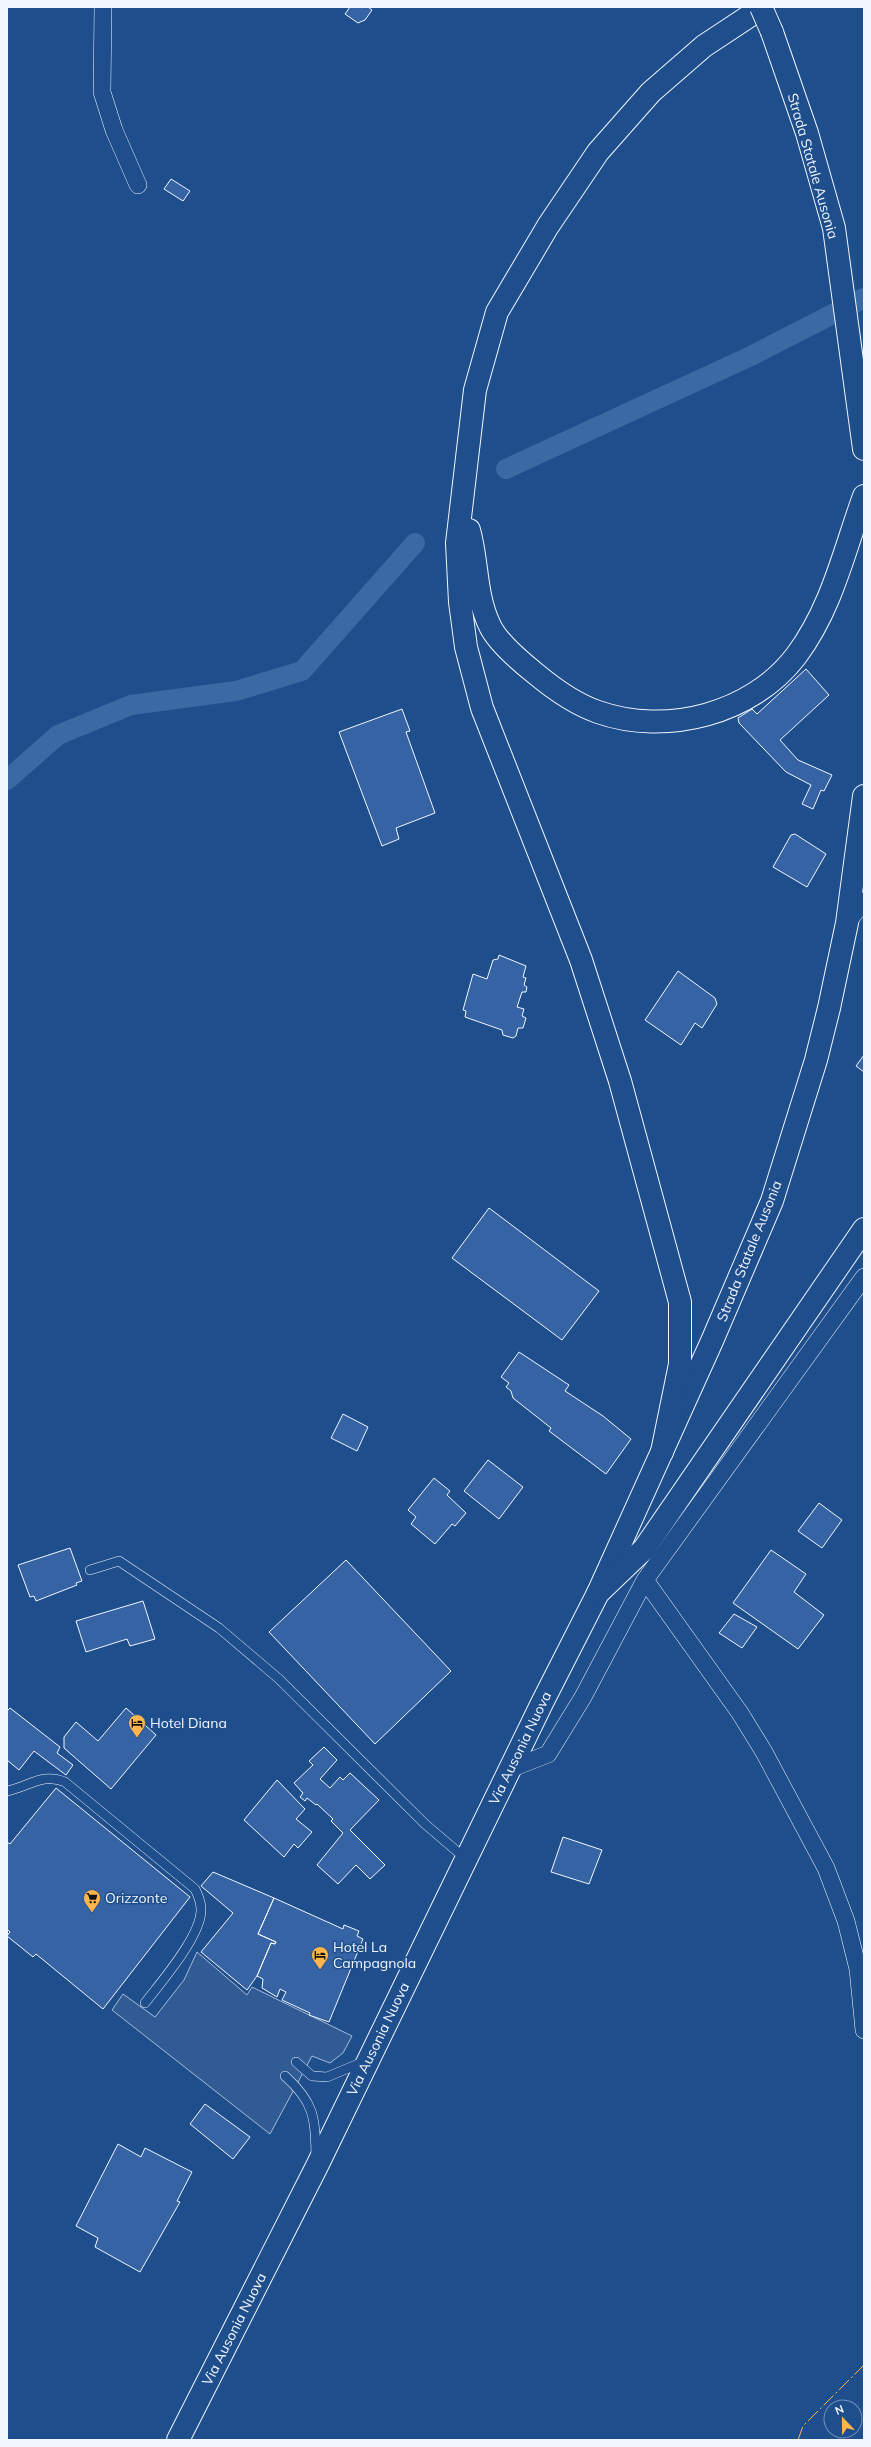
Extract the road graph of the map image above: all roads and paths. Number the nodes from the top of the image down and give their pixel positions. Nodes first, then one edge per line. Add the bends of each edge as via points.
1 (103, 7) edge
2 (762, 7) edge
3 (138, 185) dead end
4 (864, 448) edge
5 (864, 496) edge
6 (462, 512) junction
7 (864, 796) edge
8 (864, 901) edge
9 (847, 923) junction
10 (864, 1229) edge
11 (864, 1277) edge
12 (662, 1452) junction
13 (90, 1570) dead end
14 (645, 1580) junction
15 (598, 1594) junction
16 (510, 1769) junction
17 (7, 1791) edge
18 (466, 1859) junction
19 (145, 2003) dead end
20 (864, 2030) edge
21 (368, 2060) junction
22 (296, 2062) dead end
23 (285, 2076) dead end
24 (317, 2166) junction
25 (178, 2440) edge

1 - 3 street via 102,92 114,130
2 - 4 main road, Strada Statale Ausonia, bridge via 807,133 834,228
2 - 6 main road via 704,46 651,92 598,152 520,272 497,312 475,390
5 - 6 main road via 839,574 816,627 795,657 769,684 748,697 704,717 646,722 598,712 555,689 517,659 490,627 477,587 470,532
6 - 12 main road via 457,542 460,602 466,647 482,708 581,960 620,1081 680,1302 680,1364
7 - 9 main road, Strada Statale Ausonia
8 - 9 street
9 - 12 main road, Strada Statale Ausonia via 816,1060 772,1202
10 - 15 main road via 644,1549
11 - 14 street
12 - 15 main road, Strada Statale Ausonia
13 - 18 lane via 119,1561 219,1628 279,1679 424,1824
14 - 16 street via 548,1754
14 - 20 street via 760,1746 826,1868 846,1921 858,1969
15 - 16 main road, Via Ausonia Nuova
16 - 18 main road, Via Ausonia Nuova
17 - 19 lane via 45,1778 57,1778 66,1782 195,1888 202,1910 200,1923 183,1953
18 - 21 main road, Via Ausonia Nuova
21 - 22 lane via 327,2077 312,2076
21 - 24 main road, Via Ausonia Nuova
23 - 24 lane via 300,2090 311,2108 316,2133
24 - 25 main road, Via Ausonia Nuova

